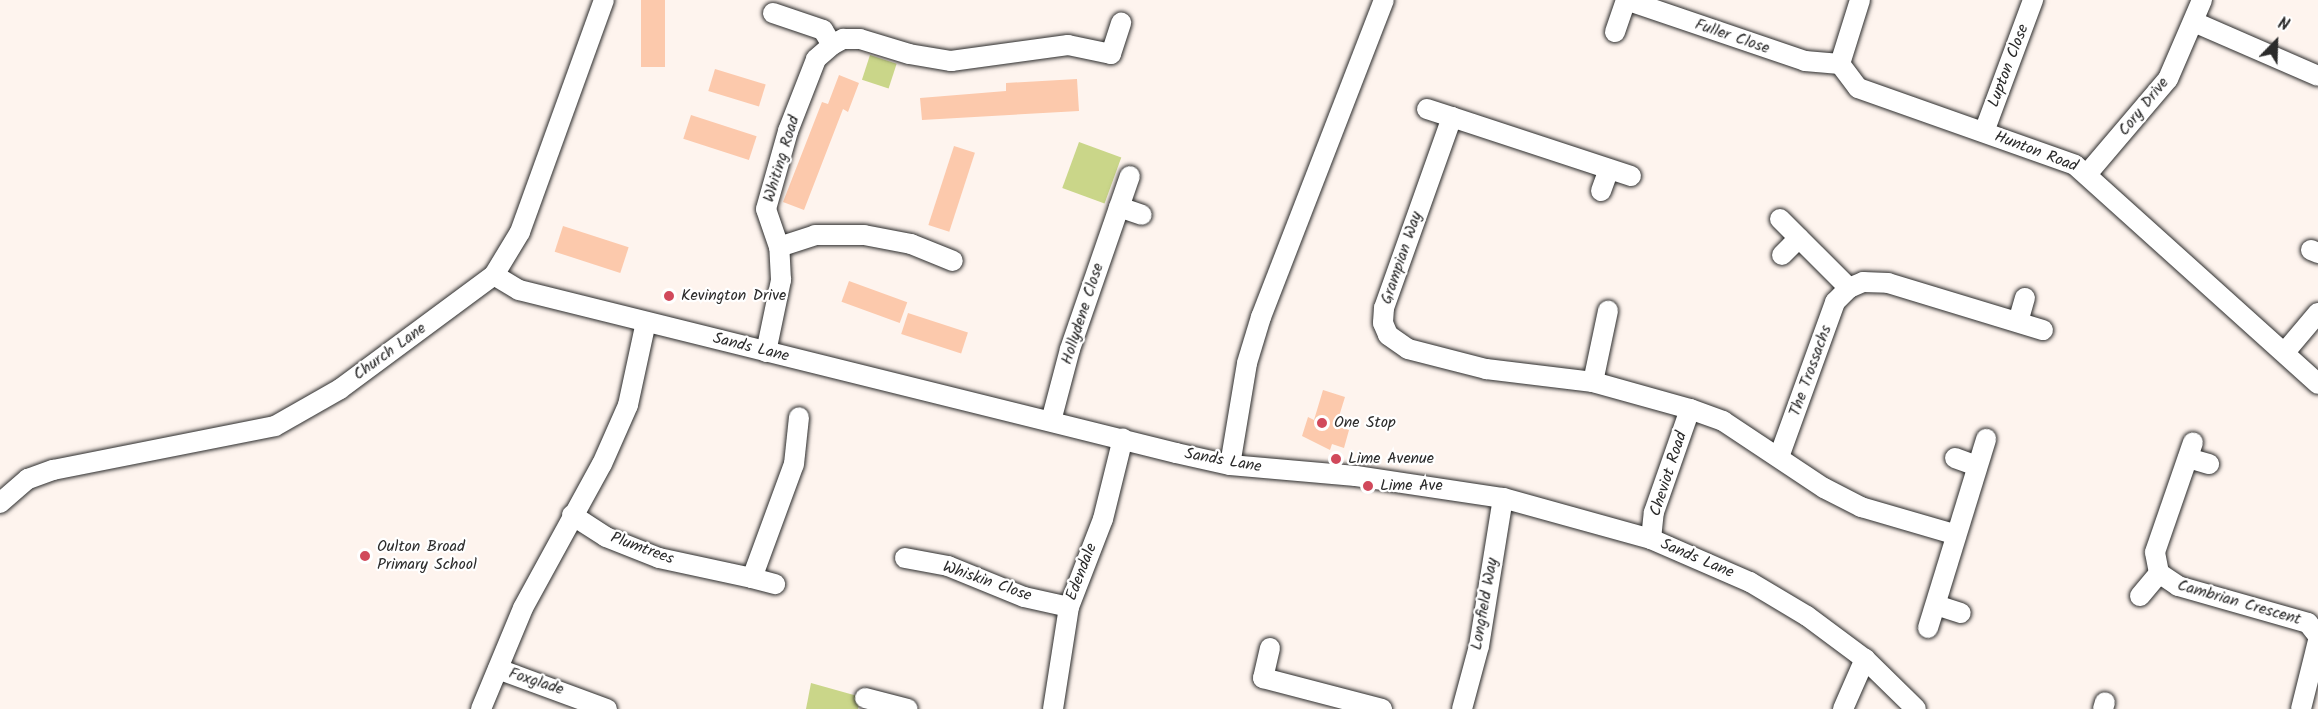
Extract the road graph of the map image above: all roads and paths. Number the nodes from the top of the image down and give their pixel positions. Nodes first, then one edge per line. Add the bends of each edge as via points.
1 (604, 0) edge
2 (1384, 0) edge
3 (1626, 0) edge
4 (1860, 0) edge
5 (2033, 0) edge
6 (2202, 0) edge
7 (772, 14) dead end
8 (2194, 21) junction
9 (1121, 23) dead end
10 (1615, 32) dead end
11 (832, 45) junction
12 (1840, 64) junction
13 (2318, 76) edge
14 (1427, 109) dead end
15 (1452, 117) junction
16 (1984, 132) junction
17 (1609, 169) junction
18 (2088, 173) junction
19 (1130, 176) dead end
20 (1631, 176) dead end
21 (1601, 191) dead end
22 (1119, 207) junction
23 (1142, 215) dead end
24 (1779, 219) dead end
25 (1799, 238) junction
26 (779, 247) junction
27 (1782, 255) dead end
28 (953, 261) dead end
29 (494, 275) junction
30 (1849, 288) junction
31 (2025, 298) dead end
32 (1608, 311) dead end
33 (2318, 313) edge
34 (646, 322) junction
35 (2018, 322) junction
36 (2043, 330) dead end
37 (766, 352) junction
38 (2285, 352) junction
39 (1593, 382) junction
40 (2318, 384) edge
41 (1690, 409) junction
42 (799, 417) dead end
43 (1051, 422) junction
44 (1123, 438) junction
45 (1986, 439) dead end
46 (1779, 457) junction
47 (1955, 458) dead end
48 (2209, 464) dead end
49 (1230, 465) junction
50 (1977, 466) junction
51 (1503, 498) junction
52 (0, 503) edge
53 (572, 515) junction
54 (1954, 534) junction
55 (1651, 539) junction
56 (905, 558) dead end
57 (2159, 573) junction
58 (752, 578) junction
59 (775, 584) dead end
60 (2140, 596) dead end
61 (1936, 605) junction
62 (1069, 607) junction
63 (1961, 614) dead end
64 (1928, 628) dead end
65 (2318, 636) edge
66 (2318, 640) edge
67 (1270, 648) dead end
68 (1865, 659) junction
69 (498, 669) junction
70 (865, 698) dead end
71 (481, 709) edge
72 (608, 709) edge
73 (908, 709) edge
74 (1053, 709) edge
75 (1382, 709) edge
76 (1462, 709) edge
77 (1843, 709) edge
78 (1916, 709) edge
79 (2301, 709) edge

1 - 29 street, Church Lane via 520,232
2 - 49 street via 1261,317 1247,363
3 - 10 street, Fuller Close
3 - 12 street, Fuller Close via 1805,62
4 - 12 street
5 - 16 street, Lupton Close
6 - 8 street, Cory Drive
7 - 11 street via 823,30
8 - 13 street
8 - 18 street, Cory Drive via 2168,79
9 - 11 street via 1111,54 1068,45 951,61 909,54 860,39 843,39
11 - 26 street, Whiting Road via 816,59 788,131 766,208
12 - 16 street, Hunton Road via 1858,88 1871,95
14 - 15 street
15 - 17 street
15 - 39 street, Grampian Way via 1384,308 1383,323 1388,335 1408,349 1486,369
16 - 18 street, Hunton Road
17 - 20 street
17 - 21 street
18 - 38 street, Hunton Road
19 - 22 street, Hollydene Close
22 - 23 street
22 - 43 street, Hollydene Close via 1070,349
24 - 25 street
25 - 27 street
25 - 30 street
26 - 28 street via 814,235 864,235 888,237
26 - 37 street, Whiting Road via 777,312
29 - 34 street, Sands Lane via 519,290
29 - 52 street, Church Lane via 340,389 274,426 53,470 28,478
30 - 35 street via 1863,282 1888,283
30 - 46 street, The Trossachs via 1835,302
31 - 35 street
32 - 39 street
33 - 38 street
34 - 37 street, Sands Lane
34 - 53 street via 628,405 602,464
35 - 36 street
37 - 43 street, Sands Lane
38 - 40 street, Hunton Road
39 - 41 street, Grampian Way
41 - 46 street, Grampian Way via 1723,421
41 - 55 street, Cheviot Road via 1654,512
42 - 58 street via 794,464
43 - 44 street, Sands Lane
44 - 49 street, Sands Lane
44 - 62 street, Edendale via 1103,519
45 - 50 street
46 - 54 street, Grampian Way via 1824,488 1861,507
47 - 50 street
48 - 57 street, Cambrian Crescent via 2191,450 2155,552
49 - 51 street, Sands Lane via 1356,476
50 - 54 street
51 - 55 street, Sands Lane
51 - 76 street, Longfield Way via 1479,646
53 - 58 street, Plumtrees via 606,537 659,558
53 - 69 street via 523,608
54 - 61 street
55 - 68 street, Sands Lane via 1750,582
56 - 62 street, Whiskin Close via 948,566 1024,597
57 - 60 street, Cambrian Crescent
57 - 65 street, Cambrian Crescent via 2178,586 2308,623
58 - 59 street, Plumtrees
61 - 63 street
61 - 64 street
62 - 74 street, Edendale
66 - 79 street, Cambrian Crescent
67 - 75 street via 1263,678
68 - 77 street
68 - 78 street, Sands Lane
69 - 71 street
69 - 72 street, Foxglade
70 - 73 street

